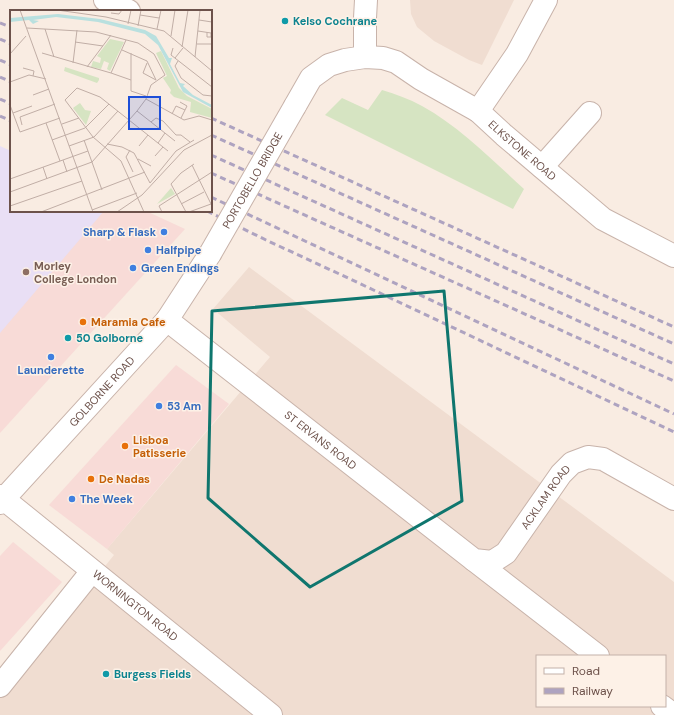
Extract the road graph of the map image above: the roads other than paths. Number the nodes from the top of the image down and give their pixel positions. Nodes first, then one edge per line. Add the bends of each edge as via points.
1 (106, 0) edge
2 (366, 0) edge
3 (546, 0) edge
4 (127, 10) edge
5 (365, 57) junction
6 (478, 111) junction
7 (590, 113) dead end
8 (542, 167) junction
9 (210, 254) joint
10 (674, 256) edge
11 (167, 320) junction
12 (674, 499) edge
13 (1, 500) edge
14 (483, 561) junction
15 (92, 571) junction
16 (597, 655) edge
17 (0, 686) edge
18 (663, 707) edge
19 (271, 715) edge
20 (674, 715) edge

1 - 4 street
2 - 5 street
3 - 6 street via 517,54
5 - 6 street, ELKSTONE ROAD via 396,62
5 - 9 street, PORTOBELLO BRIDGE, bridge via 329,65 312,78
6 - 8 street, ELKSTONE ROAD
7 - 8 street
8 - 10 street, ELKSTONE ROAD via 603,219
9 - 11 street, GOLBORNE ROAD
11 - 13 street, GOLBORNE ROAD
11 - 14 street, ST ERVANS ROAD
12 - 14 street, ACKLAM ROAD via 603,459 588,458 572,463 561,474 506,553
13 - 15 street, WORNINGTON ROAD
14 - 16 street, ST ERVANS ROAD
15 - 17 street
15 - 19 street, WORNINGTON ROAD
18 - 20 street

